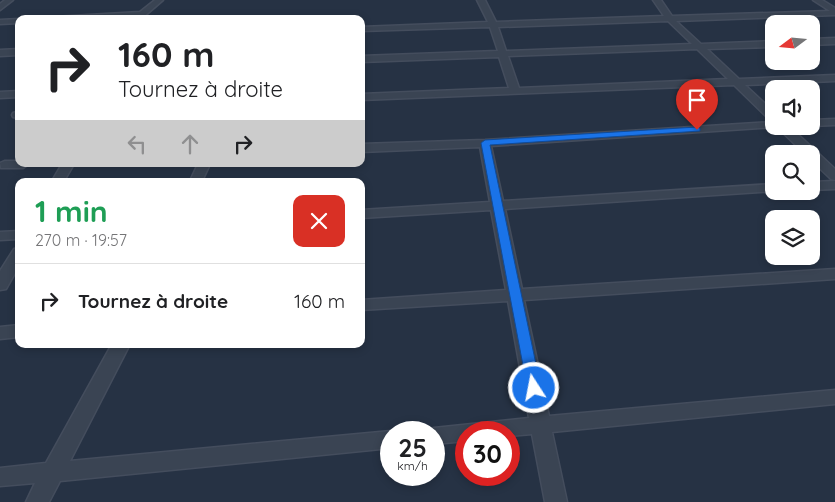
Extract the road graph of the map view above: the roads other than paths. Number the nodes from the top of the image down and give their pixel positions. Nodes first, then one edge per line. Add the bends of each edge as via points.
1 (9, 0) edge
2 (158, 0) edge
3 (481, 0) edge
4 (658, 0) edge
5 (817, 0) edge
6 (0, 8) edge
7 (835, 12) edge
8 (138, 15) edge
9 (670, 19) junction
10 (15, 21) edge
11 (0, 22) edge
12 (493, 25) junction
13 (365, 29) edge
14 (835, 41) edge
15 (820, 42) edge
16 (765, 44) edge
17 (699, 46) junction
18 (15, 52) edge
19 (0, 54) edge
20 (503, 54) junction
21 (365, 59) edge
22 (835, 78) edge
23 (736, 82) junction
24 (515, 90) junction
25 (15, 94) edge
26 (0, 95) edge
27 (365, 97) edge
28 (765, 109) edge
29 (834, 122) edge
30 (820, 123) edge
31 (765, 126) edge
32 (792, 135) edge
33 (485, 143) junction
34 (365, 148) edge
35 (15, 164) edge
36 (6, 165) dead end
37 (66, 167) edge
38 (835, 176) edge
39 (60, 178) edge
40 (835, 185) edge
41 (820, 186) edge
42 (765, 189) edge
43 (498, 205) junction
44 (365, 214) edge
45 (15, 235) edge
46 (0, 236) edge
47 (15, 259) edge
48 (835, 274) edge
49 (0, 286) edge
50 (515, 294) junction
51 (365, 305) edge
52 (15, 332) edge
53 (0, 333) edge
54 (119, 348) edge
55 (835, 397) edge
56 (541, 426) junction
57 (520, 428) edge
58 (380, 441) edge
59 (54, 471) junction
60 (0, 477) edge
61 (37, 502) edge
62 (556, 502) edge

1 - 6 street
2 - 8 street
3 - 12 street
4 - 9 street
5 - 7 street
7 - 9 street
9 - 12 street
9 - 17 street
10 - 11 street
12 - 13 street
12 - 20 street
14 - 15 street
16 - 17 street
17 - 20 street
17 - 23 street
18 - 19 street
20 - 21 street
20 - 24 street
22 - 23 street
23 - 24 street
23 - 28 street
24 - 27 street
25 - 26 street
29 - 30 street
31 - 33 street
32 - 38 street
33 - 34 street
33 - 43 street
35 - 36 street
37 - 39 street
40 - 41 street
42 - 43 street
43 - 44 street
43 - 50 street
45 - 46 street
47 - 49 street
48 - 50 street
50 - 51 street
50 - 56 street
52 - 53 street
54 - 59 street
55 - 56 street
56 - 57 street
56 - 62 street
58 - 59 street
59 - 60 street
59 - 61 street

